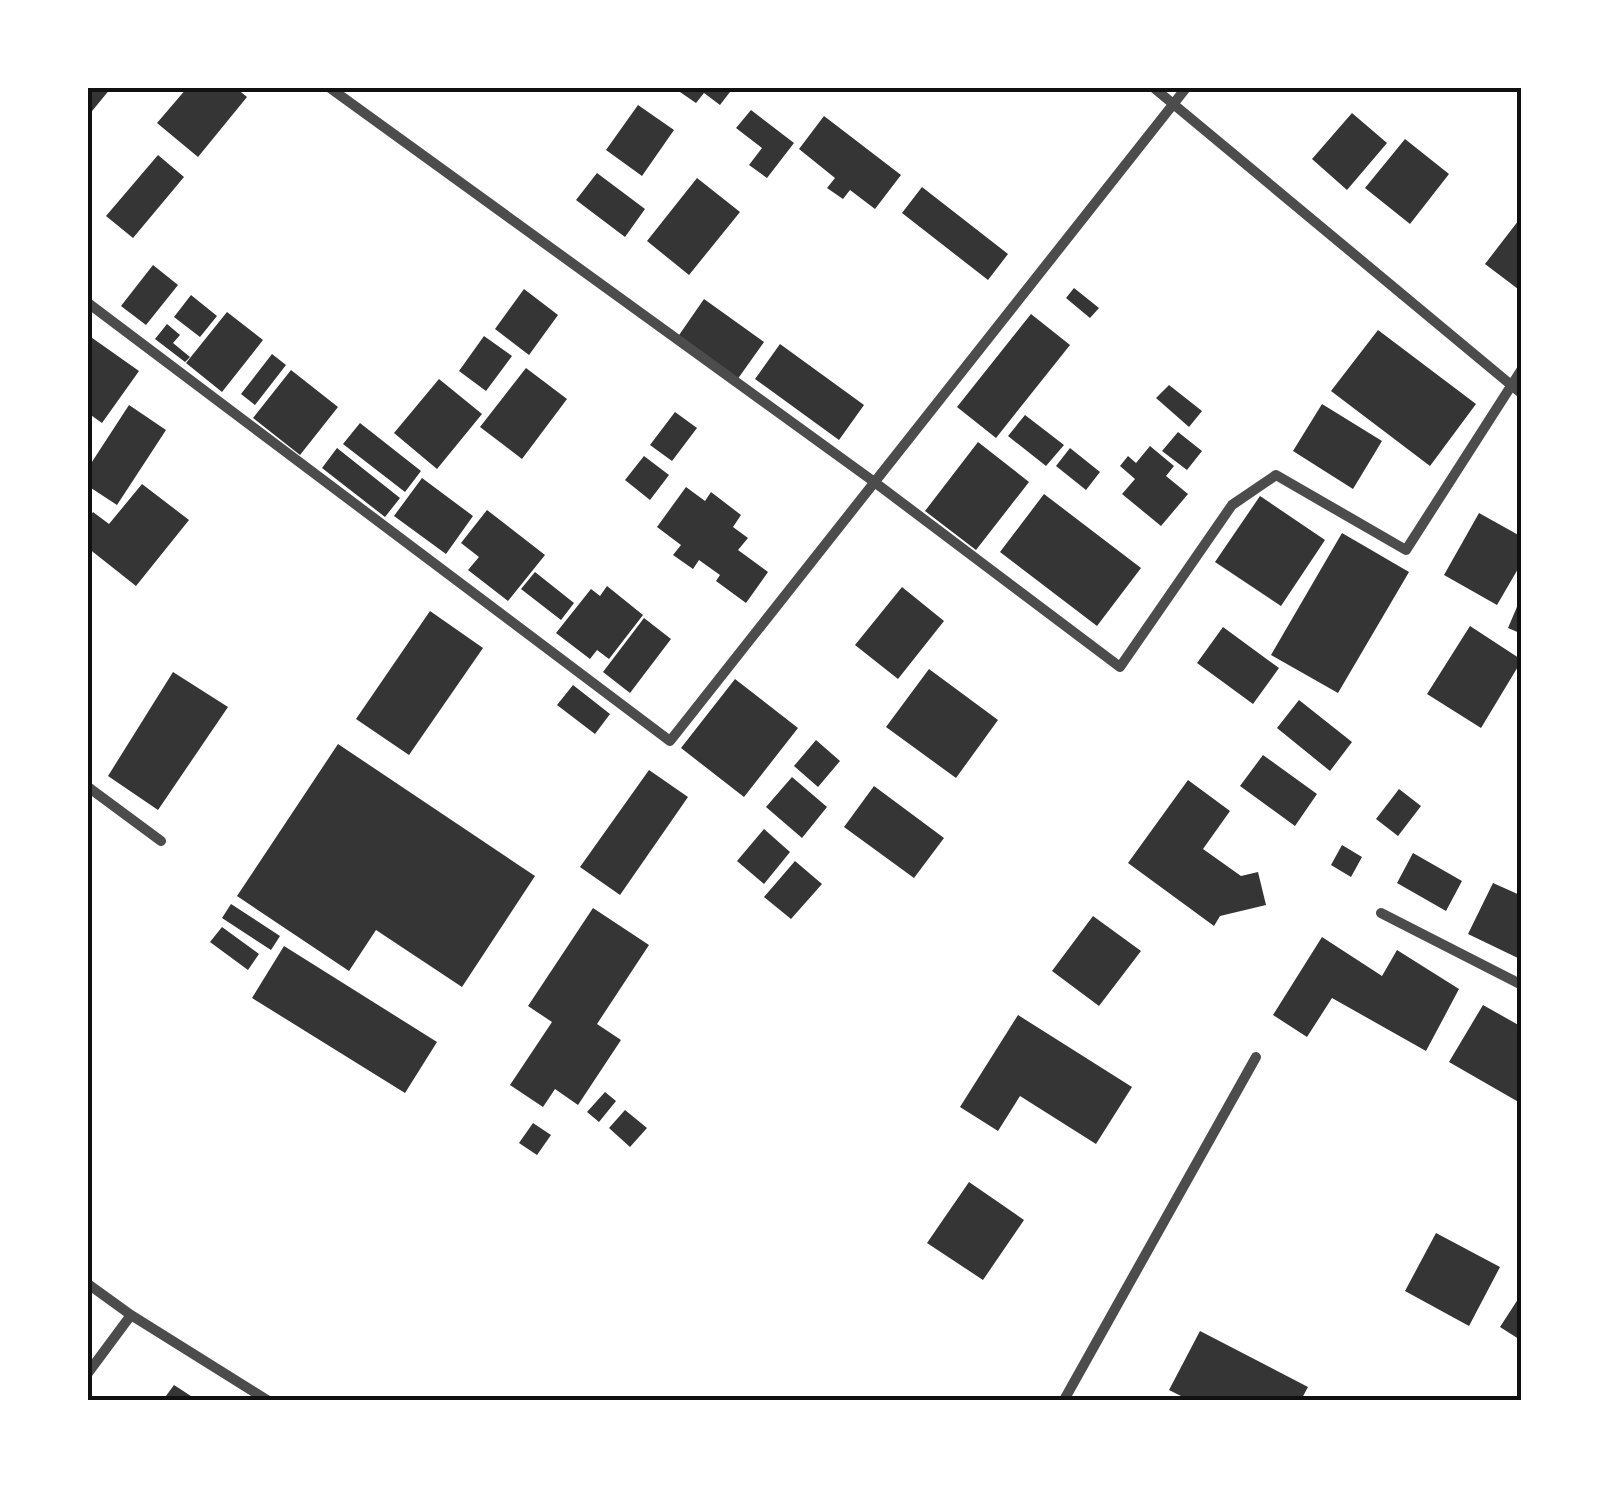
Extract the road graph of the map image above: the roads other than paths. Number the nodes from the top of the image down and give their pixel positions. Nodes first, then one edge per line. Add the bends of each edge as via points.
1 (330, 88) edge
2 (1154, 88) edge
3 (1186, 88) edge
4 (1174, 104) junction
5 (88, 303) edge
6 (1522, 369) edge
7 (1510, 386) junction
8 (1522, 394) edge
9 (873, 480) junction
10 (88, 786) edge
11 (160, 841) dead end
12 (1381, 913) dead end
13 (1522, 985) edge
14 (1256, 1057) dead end
15 (88, 1284) edge
16 (131, 1315) junction
17 (88, 1373) edge
18 (267, 1400) edge
19 (1064, 1400) edge

1 - 9 street
2 - 4 street
3 - 4 street
4 - 7 street
4 - 9 street
5 - 9 street via 670,740
6 - 7 street
7 - 8 street
7 - 9 street via 1406,550 1276,475 1232,506 1120,666
10 - 11 street
12 - 13 street
14 - 19 street
15 - 16 street
16 - 17 street
16 - 18 street

